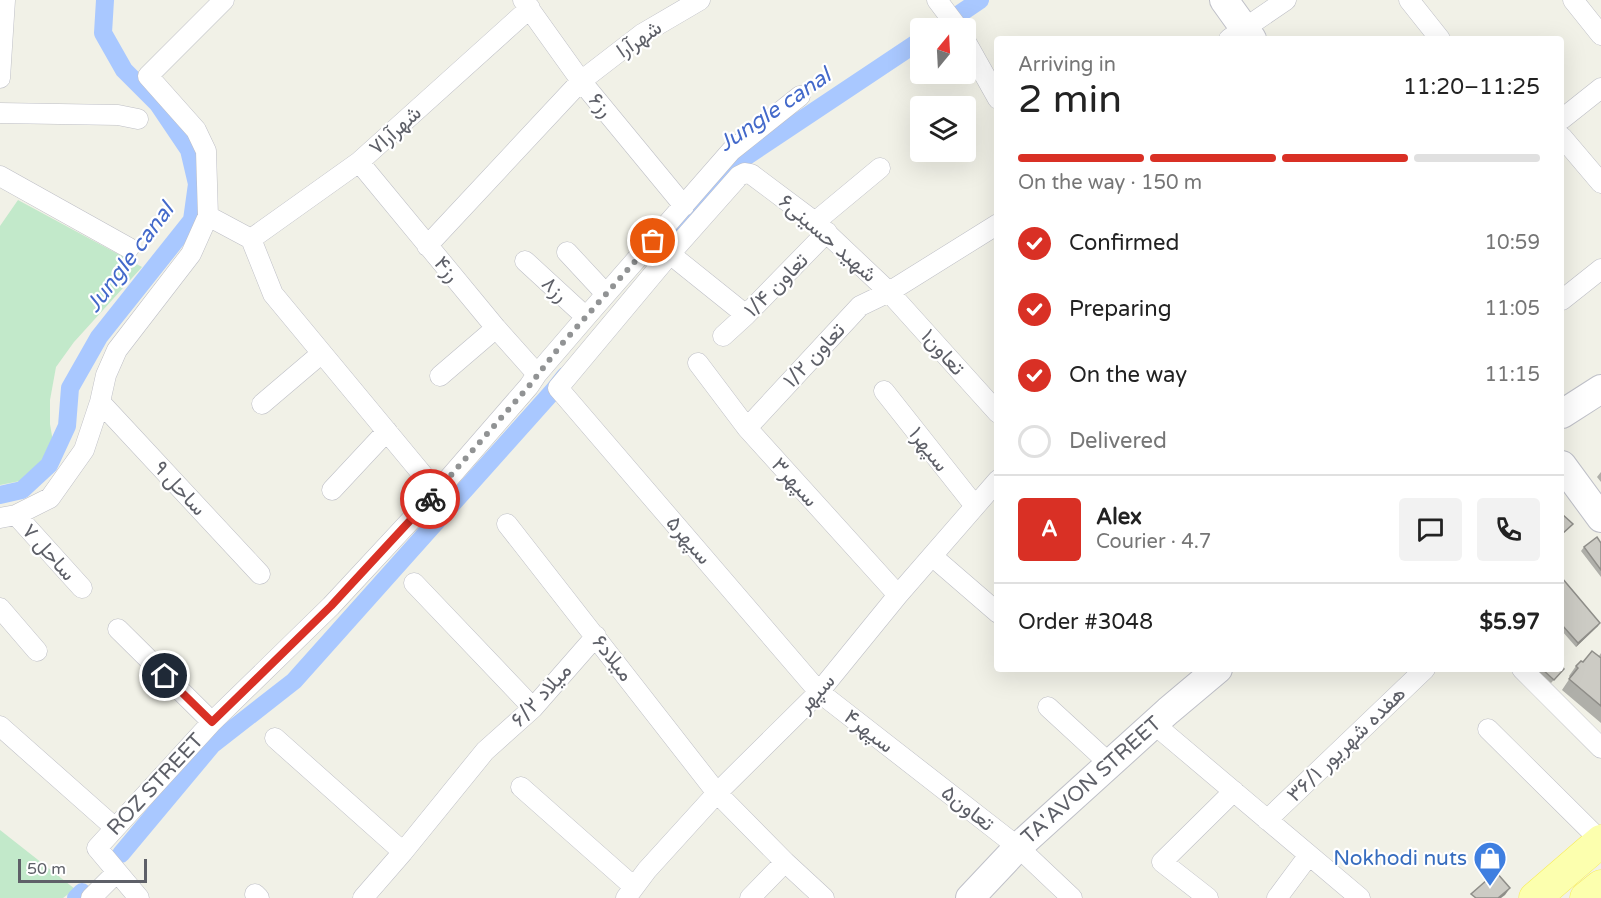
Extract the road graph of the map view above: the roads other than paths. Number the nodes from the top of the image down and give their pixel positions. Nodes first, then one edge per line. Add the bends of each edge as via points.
1 (5, 0) edge
2 (224, 0) edge
3 (700, 0) edge
4 (1224, 0) edge
5 (1286, 0) edge
6 (1409, 0) edge
7 (1573, 0) edge
8 (946, 3) edge
9 (527, 4) edge
10 (953, 18) edge
11 (2, 22) edge
12 (1241, 35) edge
13 (1601, 35) edge
14 (1438, 36) edge
15 (976, 60) edge
16 (0, 78) edge
17 (581, 81) junction
18 (1601, 88) edge
19 (994, 92) edge
20 (800, 96) dead end
21 (0, 113) edge
22 (1564, 117) edge
23 (138, 119) dead end
24 (1564, 139) edge
25 (360, 162) junction
26 (880, 168) dead end
27 (0, 176) edge
28 (1601, 183) edge
29 (684, 206) junction
30 (208, 216) junction
31 (994, 226) edge
32 (821, 227) junction
33 (251, 239) junction
34 (427, 246) junction
35 (129, 248) dead end
36 (567, 252) dead end
37 (670, 254) junction
38 (525, 261) dead end
39 (1601, 268) edge
40 (889, 292) junction
41 (606, 294) junction
42 (1564, 298) edge
43 (747, 315) junction
44 (586, 317) junction
45 (496, 328) junction
46 (723, 336) dead end
47 (322, 353) junction
48 (698, 363) dead end
49 (537, 374) junction
50 (440, 376) dead end
51 (1601, 389) edge
52 (884, 391) dead end
53 (100, 402) junction
54 (261, 404) dead end
55 (994, 409) edge
56 (1564, 413) edge
57 (747, 428) junction
58 (387, 431) junction
59 (1564, 468) edge
60 (994, 485) edge
61 (332, 490) dead end
62 (437, 492) junction
63 (975, 506) junction
64 (8, 517) edge
65 (1601, 519) edge
66 (507, 524) dead end
67 (932, 556) junction
68 (260, 574) dead end
69 (414, 583) dead end
70 (82, 588) dead end
71 (898, 595) junction
72 (0, 608) edge
73 (994, 610) edge
74 (118, 629) dead end
75 (596, 636) junction
76 (37, 651) dead end
77 (1215, 672) edge
78 (1422, 672) edge
79 (1524, 672) edge
80 (819, 692) junction
81 (1048, 707) dead end
82 (533, 708) junction
83 (212, 722) junction
84 (1154, 724) junction
85 (0, 726) edge
86 (1488, 729) dead end
87 (275, 738) dead end
88 (1601, 748) edge
89 (1110, 764) junction
90 (919, 770) joint
91 (521, 787) dead end
92 (1234, 791) junction
93 (717, 793) junction
94 (1267, 820) junction
95 (114, 827) junction
96 (1601, 841) edge
97 (1018, 847) junction
98 (403, 852) junction
99 (1309, 855) junction
100 (785, 862) junction
101 (117, 872) junction
102 (1601, 886) edge
103 (630, 892) edge
104 (91, 898) edge
105 (138, 898) edge
106 (363, 898) edge
107 (750, 898) edge
108 (824, 898) edge
109 (970, 898) edge
110 (1072, 898) edge
111 (1208, 898) edge
112 (1277, 898) edge
113 (1360, 898) edge
114 (1535, 898) edge
115 (1586, 898) edge

1 - 11 street
2 - 30 street via 148,76 196,130 206,151
3 - 17 street, شهرآرا via 642,34
4 - 12 street
5 - 12 street
6 - 14 street
7 - 13 street
8 - 10 street
9 - 17 street, رز۶
9 - 25 street, شهرآرا۷
11 - 16 street
15 - 19 street
17 - 29 street, رز۶
17 - 34 street, شهرآرا
18 - 22 street
20 - 29 street, ROZ STREET via 731,151
21 - 23 street via 118,115
24 - 28 street
25 - 33 street, شهرآرا۷
25 - 34 street, رز۴
26 - 32 street, تعاون ۱/۴
27 - 35 street
29 - 41 street, ROZ STREET
30 - 33 street
30 - 53 street via 191,254 117,350
31 - 40 street, شهید حسینی۶
32 - 37 street, شهید حسینی۶ via 745,173
32 - 40 street, شهید حسینی۶
32 - 43 street, تعاون ۱/۴
33 - 47 street via 273,294
34 - 45 street, رز۴
36 - 41 street
37 - 43 street
37 - 80 street, سپهر۵ via 559,388
38 - 44 street, رز۸
39 - 42 street
40 - 55 street, تعاون۱
40 - 57 street, تعاون ۱/۲ via 860,306
41 - 44 street, ROZ STREET
43 - 46 street, تعاون ۱/۴
44 - 49 street, ROZ STREET
45 - 49 street, رز۴
45 - 50 street
47 - 54 street
47 - 58 street
48 - 57 street, سپهر۳
49 - 62 street, ROZ STREET
51 - 56 street
52 - 63 street, سپهر۱
53 - 64 street via 84,450 50,498
53 - 68 street, ساحل ۹
57 - 71 street, سپهر۳
58 - 61 street
58 - 62 street
59 - 65 street
60 - 63 street, سپهر
62 - 83 street, ROZ STREET via 331,606
63 - 67 street, سپهر
64 - 70 street, ساحل ۷
66 - 75 street, میلاد۶
67 - 71 street, سپهر
67 - 73 street
69 - 82 street
71 - 80 street, سپهر
72 - 76 street
74 - 83 street
75 - 82 street, میلاد ۶/۲
75 - 93 street, میلاد۶
77 - 84 street, TA'AVON STREET
78 - 94 street, هفده شهریور ۳۶/۱
79 - 88 street
80 - 90 street, سپهر۴
80 - 93 street, سپهر
81 - 89 street
82 - 98 street, میلاد ۶/۲ via 485,752
83 - 95 street, ROZ STREET
84 - 89 street, TA'AVON STREET
84 - 92 street
85 - 95 street
86 - 96 street
87 - 98 street
89 - 97 street, TA'AVON STREET
90 - 97 street, تعاون۵
91 - 103 street
92 - 94 street
92 - 111 street via 1162,862
93 - 100 street, میلاد۶
93 - 103 street, سپهر
94 - 99 street
95 - 101 street, ROZ STREET via 97,848
96 - 114 main road
97 - 109 street, TA'AVON STREET
97 - 110 street, تعاون۵
98 - 106 street, میلاد ۶/۲
99 - 112 street
99 - 113 street
100 - 107 street
100 - 108 street, میلاد۶
101 - 104 street
101 - 105 street
102 - 115 main road

